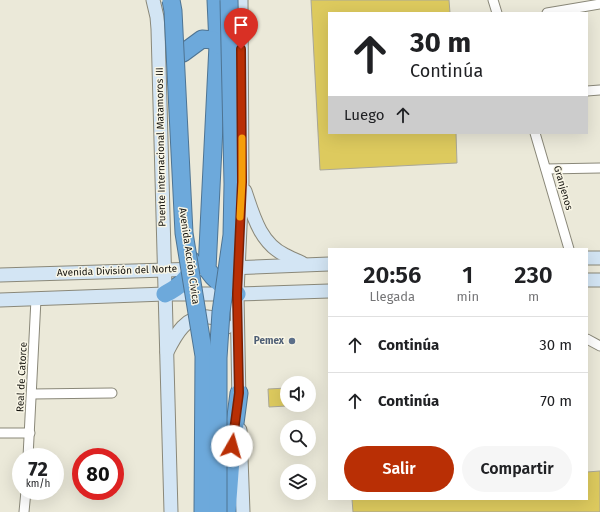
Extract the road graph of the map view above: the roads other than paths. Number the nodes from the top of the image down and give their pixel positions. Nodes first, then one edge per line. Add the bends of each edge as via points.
1 (153, 0) edge
2 (172, 0) edge
3 (180, 0) edge
4 (216, 0) edge
5 (229, 0) edge
6 (241, 0) edge
7 (493, 0) edge
8 (600, 4) edge
9 (497, 12) edge
10 (553, 12) edge
11 (218, 45) junction
12 (183, 53) junction
13 (600, 90) edge
14 (588, 91) edge
15 (535, 134) edge
16 (600, 168) edge
17 (546, 169) junction
18 (242, 182) junction
19 (569, 248) edge
20 (588, 258) edge
21 (600, 258) edge
22 (305, 264) junction
23 (328, 264) edge
24 (238, 268) junction
25 (164, 269) junction
26 (199, 269) junction
27 (0, 275) edge
28 (588, 280) edge
29 (600, 280) edge
30 (328, 290) edge
31 (165, 294) junction
32 (237, 294) junction
33 (36, 299) junction
34 (0, 300) edge
35 (588, 340) edge
36 (238, 345) junction
37 (600, 346) edge
38 (167, 353) junction
39 (112, 393) dead end
40 (239, 393) joint
41 (32, 394) junction
42 (0, 433) edge
43 (30, 433) junction
44 (29, 448) edge
45 (25, 500) edge
46 (229, 511) edge
47 (24, 512) edge
48 (171, 512) edge
49 (203, 512) edge

1 - 25 street, Puente Internacional Matamoros III via 158,29
2 - 49 highway, Avenida Acción Civica, bridge via 184,233 204,356
3 - 12 highway
4 - 11 highway
5 - 46 highway, bridge via 232,235 221,312 218,358
6 - 18 street
7 - 9 street
8 - 10 street
11 - 12 highway via 213,40 202,39
11 - 26 highway
12 - 26 highway
13 - 14 street
15 - 17 street, Granjenos
16 - 17 street
17 - 19 street, Granjenos
18 - 22 street via 254,220 266,240 283,255
18 - 24 street
20 - 21 street
22 - 23 street, Avenida División del Norte
22 - 24 street, Avenida División del Norte
24 - 26 street, Avenida División del Norte
24 - 32 street
25 - 26 street, Avenida División del Norte
25 - 27 street, Avenida División del Norte
25 - 31 street, Puente Internacional Matamoros III
26 - 31 highway
26 - 32 highway
28 - 29 street
30 - 32 street
31 - 32 street
31 - 33 street
31 - 38 street
32 - 36 street
33 - 34 street
33 - 41 street, Real de Catorce
35 - 37 street
36 - 38 street via 233,333 224,323 212,317 200,316 191,319 181,328
36 - 40 street
38 - 48 street
39 - 41 street
40 - 46 highway via 232,446
41 - 43 street, Real de Catorce
42 - 43 street
43 - 44 street, Real de Catorce
45 - 47 street

